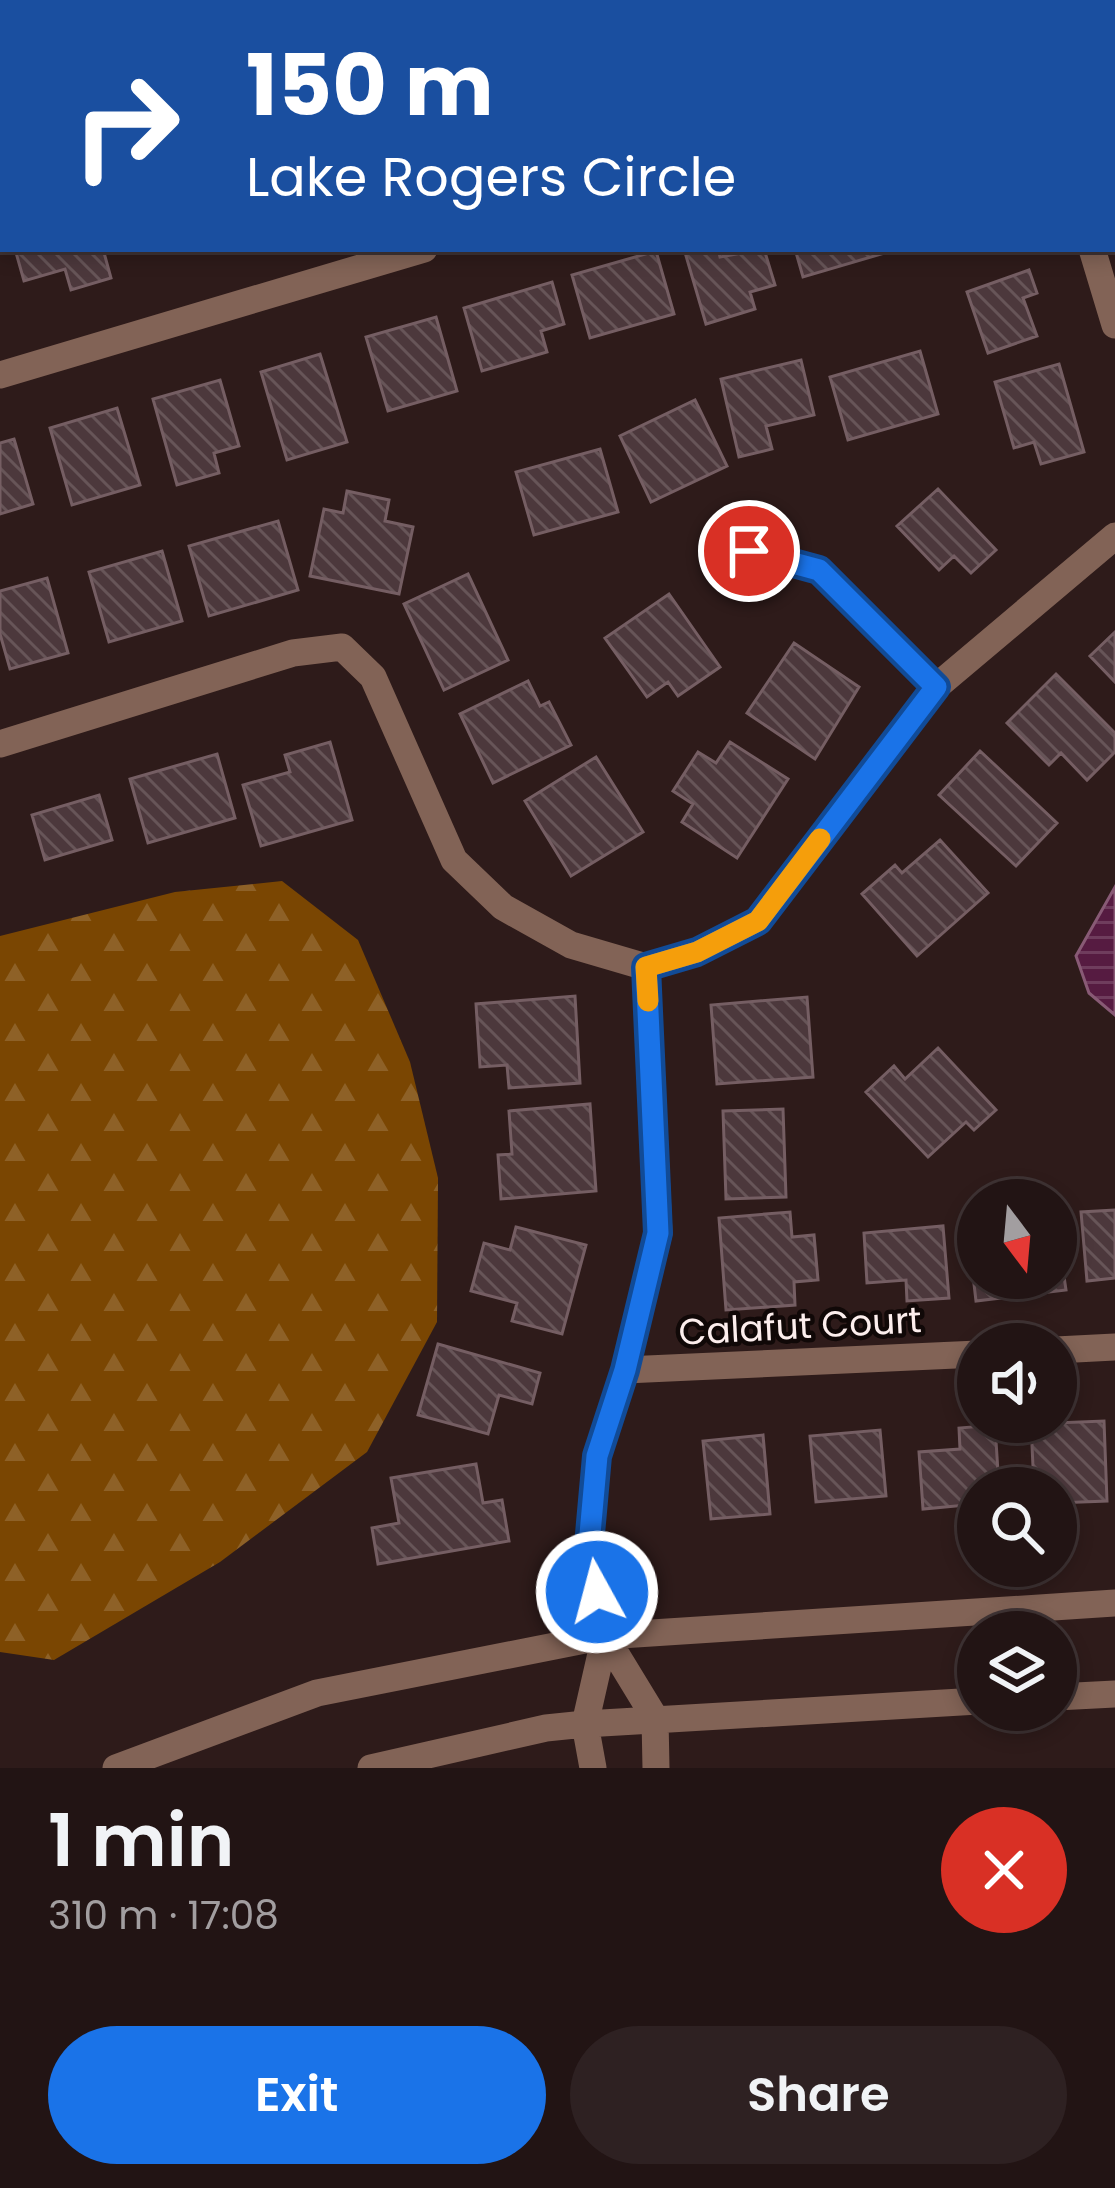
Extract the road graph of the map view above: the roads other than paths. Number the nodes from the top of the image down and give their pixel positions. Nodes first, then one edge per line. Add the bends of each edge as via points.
1 (414, 252) edge
2 (1092, 252) edge
3 (1115, 326) edge
4 (0, 375) edge
5 (1115, 536) edge
6 (749, 551) dead end
7 (936, 687) junction
8 (0, 744) edge
9 (646, 967) junction
10 (1115, 1347) edge
11 (1077, 1349) edge
12 (957, 1355) edge
13 (625, 1370) junction
14 (1115, 1603) edge
15 (605, 1636) junction
16 (1115, 1694) edge
17 (1077, 1696) edge
18 (957, 1702) edge
19 (655, 1718) junction
20 (586, 1724) junction
21 (116, 1768) edge
22 (371, 1768) edge
23 (593, 1768) edge
24 (656, 1768) edge

1 - 4 street
2 - 3 street
5 - 7 street
6 - 7 street via 819,570
7 - 9 street via 758,921
8 - 9 street via 292,653 342,647 374,677 454,860 520,917 571,945
9 - 13 street via 658,1233
10 - 11 street
12 - 13 street, Calafut Court
13 - 15 street via 597,1456 589,1545
14 - 15 street
15 - 19 street
15 - 20 street
15 - 21 street via 317,1694
16 - 17 street
18 - 19 street
19 - 20 street
19 - 24 street
20 - 22 street
20 - 23 street

